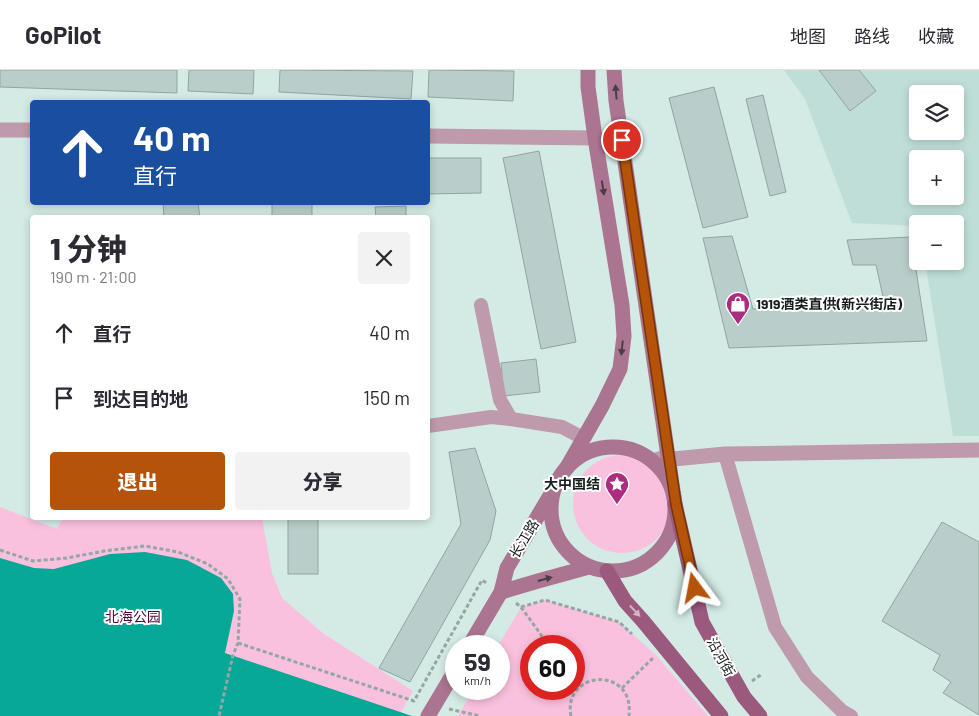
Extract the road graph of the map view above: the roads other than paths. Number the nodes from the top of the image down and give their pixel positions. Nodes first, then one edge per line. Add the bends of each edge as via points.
1 (588, 70) edge
2 (614, 70) edge
3 (0, 130) edge
4 (30, 130) edge
5 (430, 136) edge
6 (595, 138) junction
7 (481, 304) dead end
8 (511, 419) junction
9 (430, 426) edge
10 (583, 438) junction
11 (979, 450) edge
12 (725, 454) junction
13 (669, 458) junction
14 (653, 461) junction
15 (566, 469) junction
16 (554, 490) junction
17 (676, 504) junction
18 (589, 567) junction
19 (607, 571) junction
20 (501, 592) junction
21 (476, 635) edge
22 (445, 687) edge
23 (428, 716) edge
24 (720, 716) edge
25 (760, 716) edge
26 (851, 716) edge

1 - 6 main road
13 -> 2 main road
3 - 4 street
5 - 6 street
6 -> 10 main road via 622,305 624,336 620,369
7 - 8 street via 500,400
8 - 9 street via 491,417
8 - 10 street via 562,427
10 - 15 main road
11 - 12 street
12 - 13 street
12 - 26 street via 775,627 807,677
13 - 14 street
13 - 17 main road
14 - 15 main road via 632,450 608,447 584,454
14 - 17 main road via 668,480
15 - 16 main road
16 - 18 main road via 551,510 557,535 572,556
16 - 20 main road, 长江路 via 507,568
17 - 19 main road via 673,528 653,558 631,569
17 - 25 main road, 沿河街 via 702,622 744,697
18 - 19 main road
20 -> 18 main road
19 -> 24 main road via 625,601
20 - 21 main road, 长江路
22 - 23 main road

